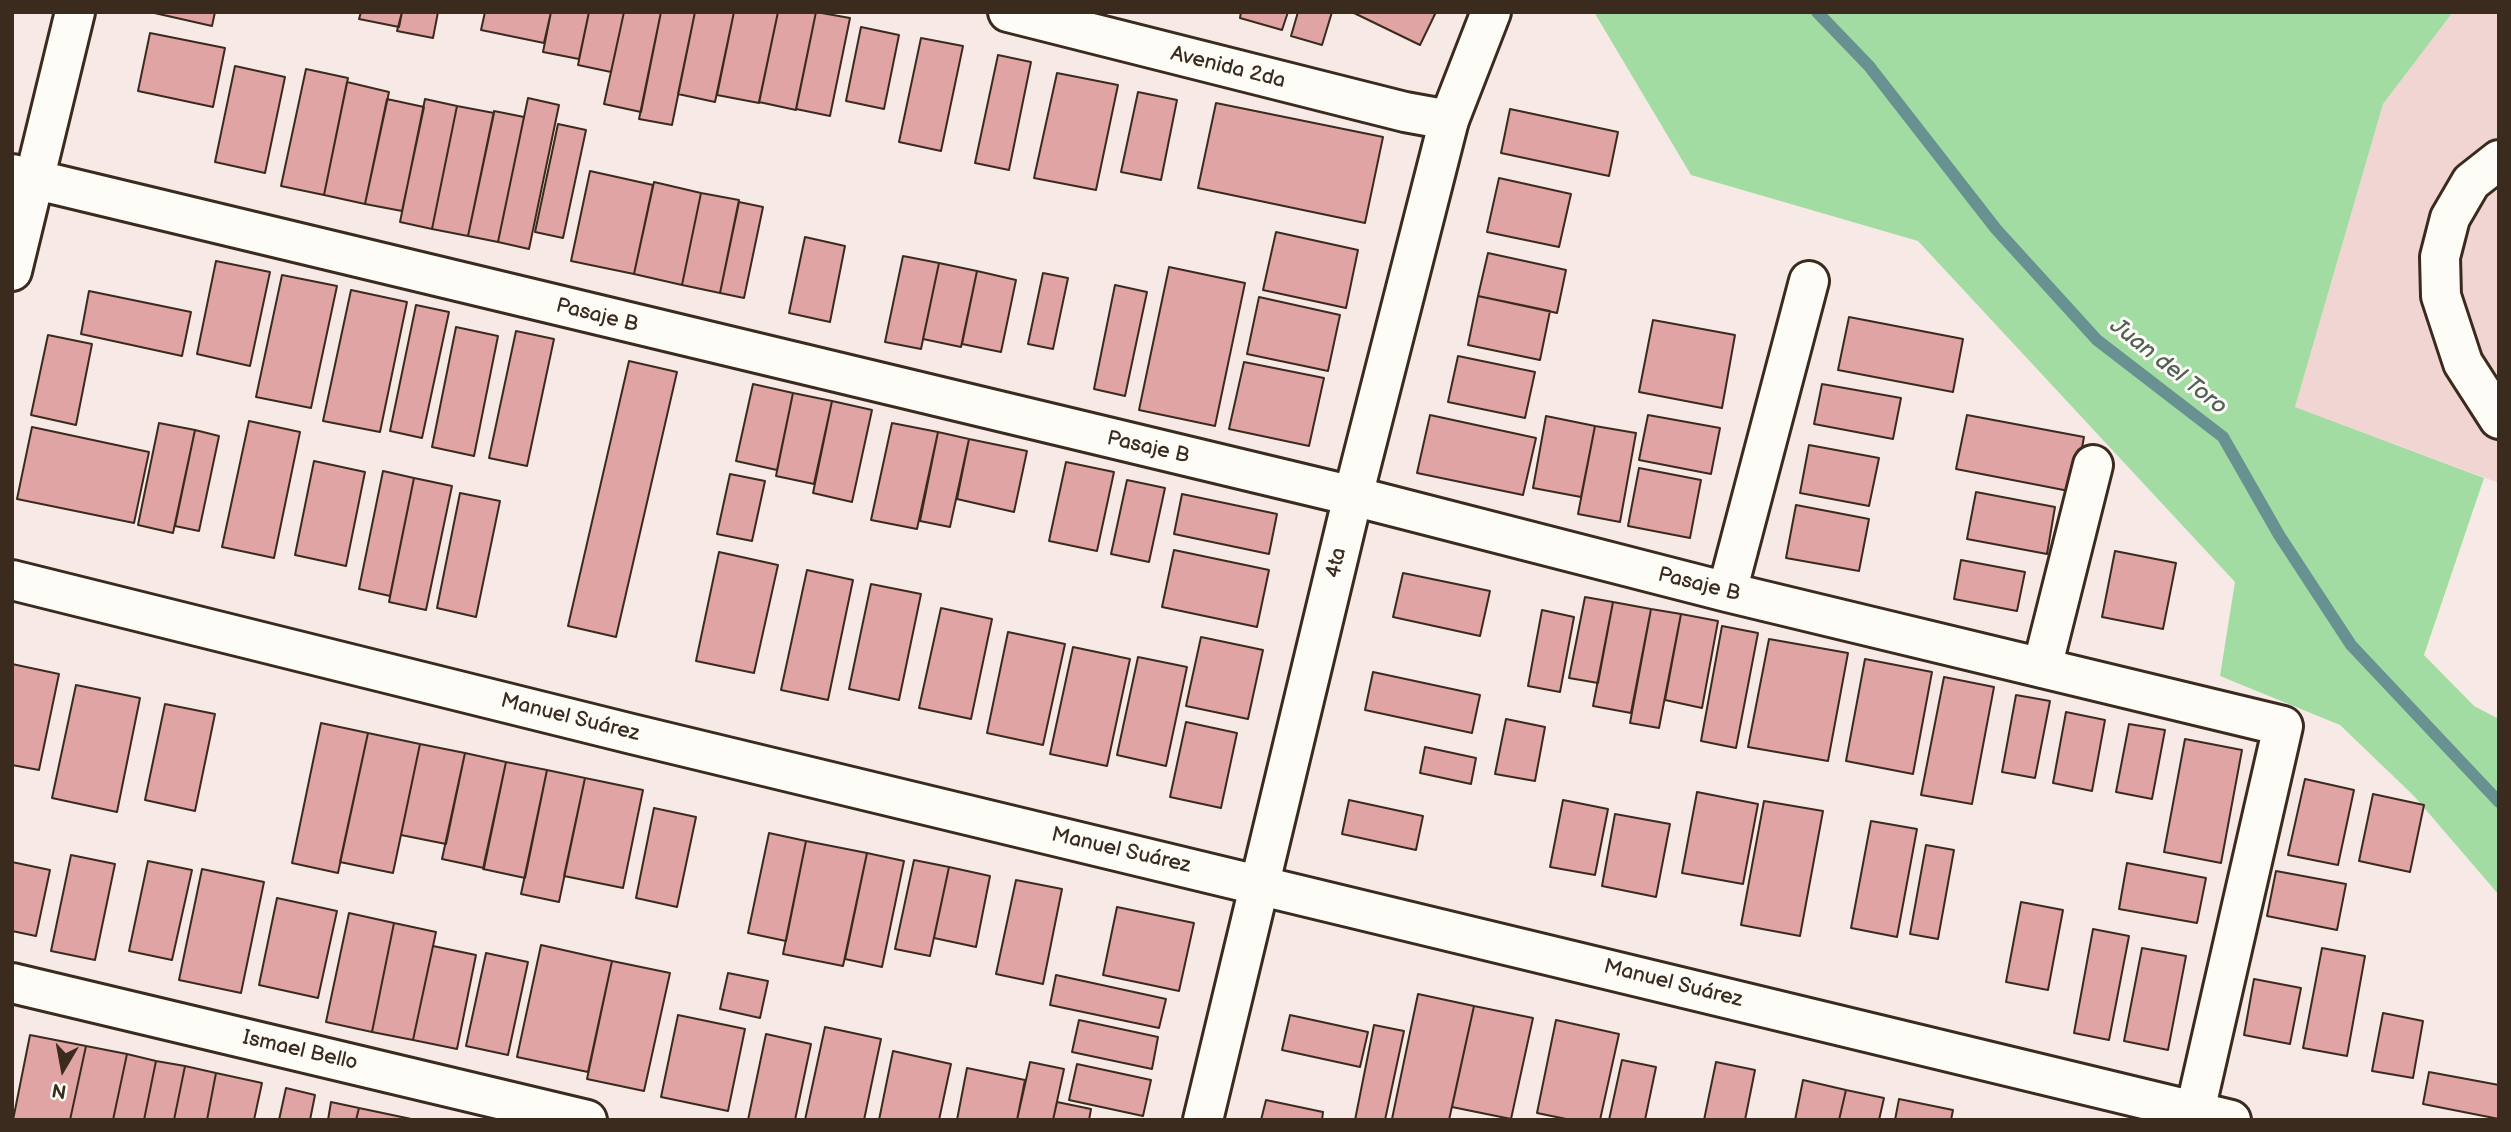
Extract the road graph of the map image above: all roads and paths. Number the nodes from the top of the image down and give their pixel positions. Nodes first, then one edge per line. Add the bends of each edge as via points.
1 (75, 12) edge
2 (1008, 12) edge
3 (1491, 12) edge
4 (1449, 120) junction
5 (2499, 160) edge
6 (23, 177) edge
7 (12, 271) edge
8 (1810, 281) dead end
9 (2499, 419) edge
10 (2093, 465) dead end
11 (1353, 496) junction
12 (12, 580) edge
13 (1727, 592) junction
14 (2042, 668) junction
15 (1261, 885) junction
16 (12, 983) edge
17 (2213, 1116) edge
18 (587, 1120) edge
19 (1203, 1120) edge

1 - 6 street
2 - 4 street, Avenida 2da
3 - 4 street, 4ta
4 - 11 street, 4ta
5 - 9 street via 2471,182 2450,218 2440,257 2441,296 2463,363
6 - 7 street
6 - 11 street, Pasaje B
8 - 13 street
10 - 14 street
11 - 13 street, Pasaje B
11 - 15 street, 4ta
12 - 15 street, Manuel Suárez
13 - 14 street, Pasaje B
14 - 17 street, Pasaje B via 2283,726
15 - 17 street, Manuel Suárez
15 - 19 street, 4ta
16 - 18 street, Ismael Bello

